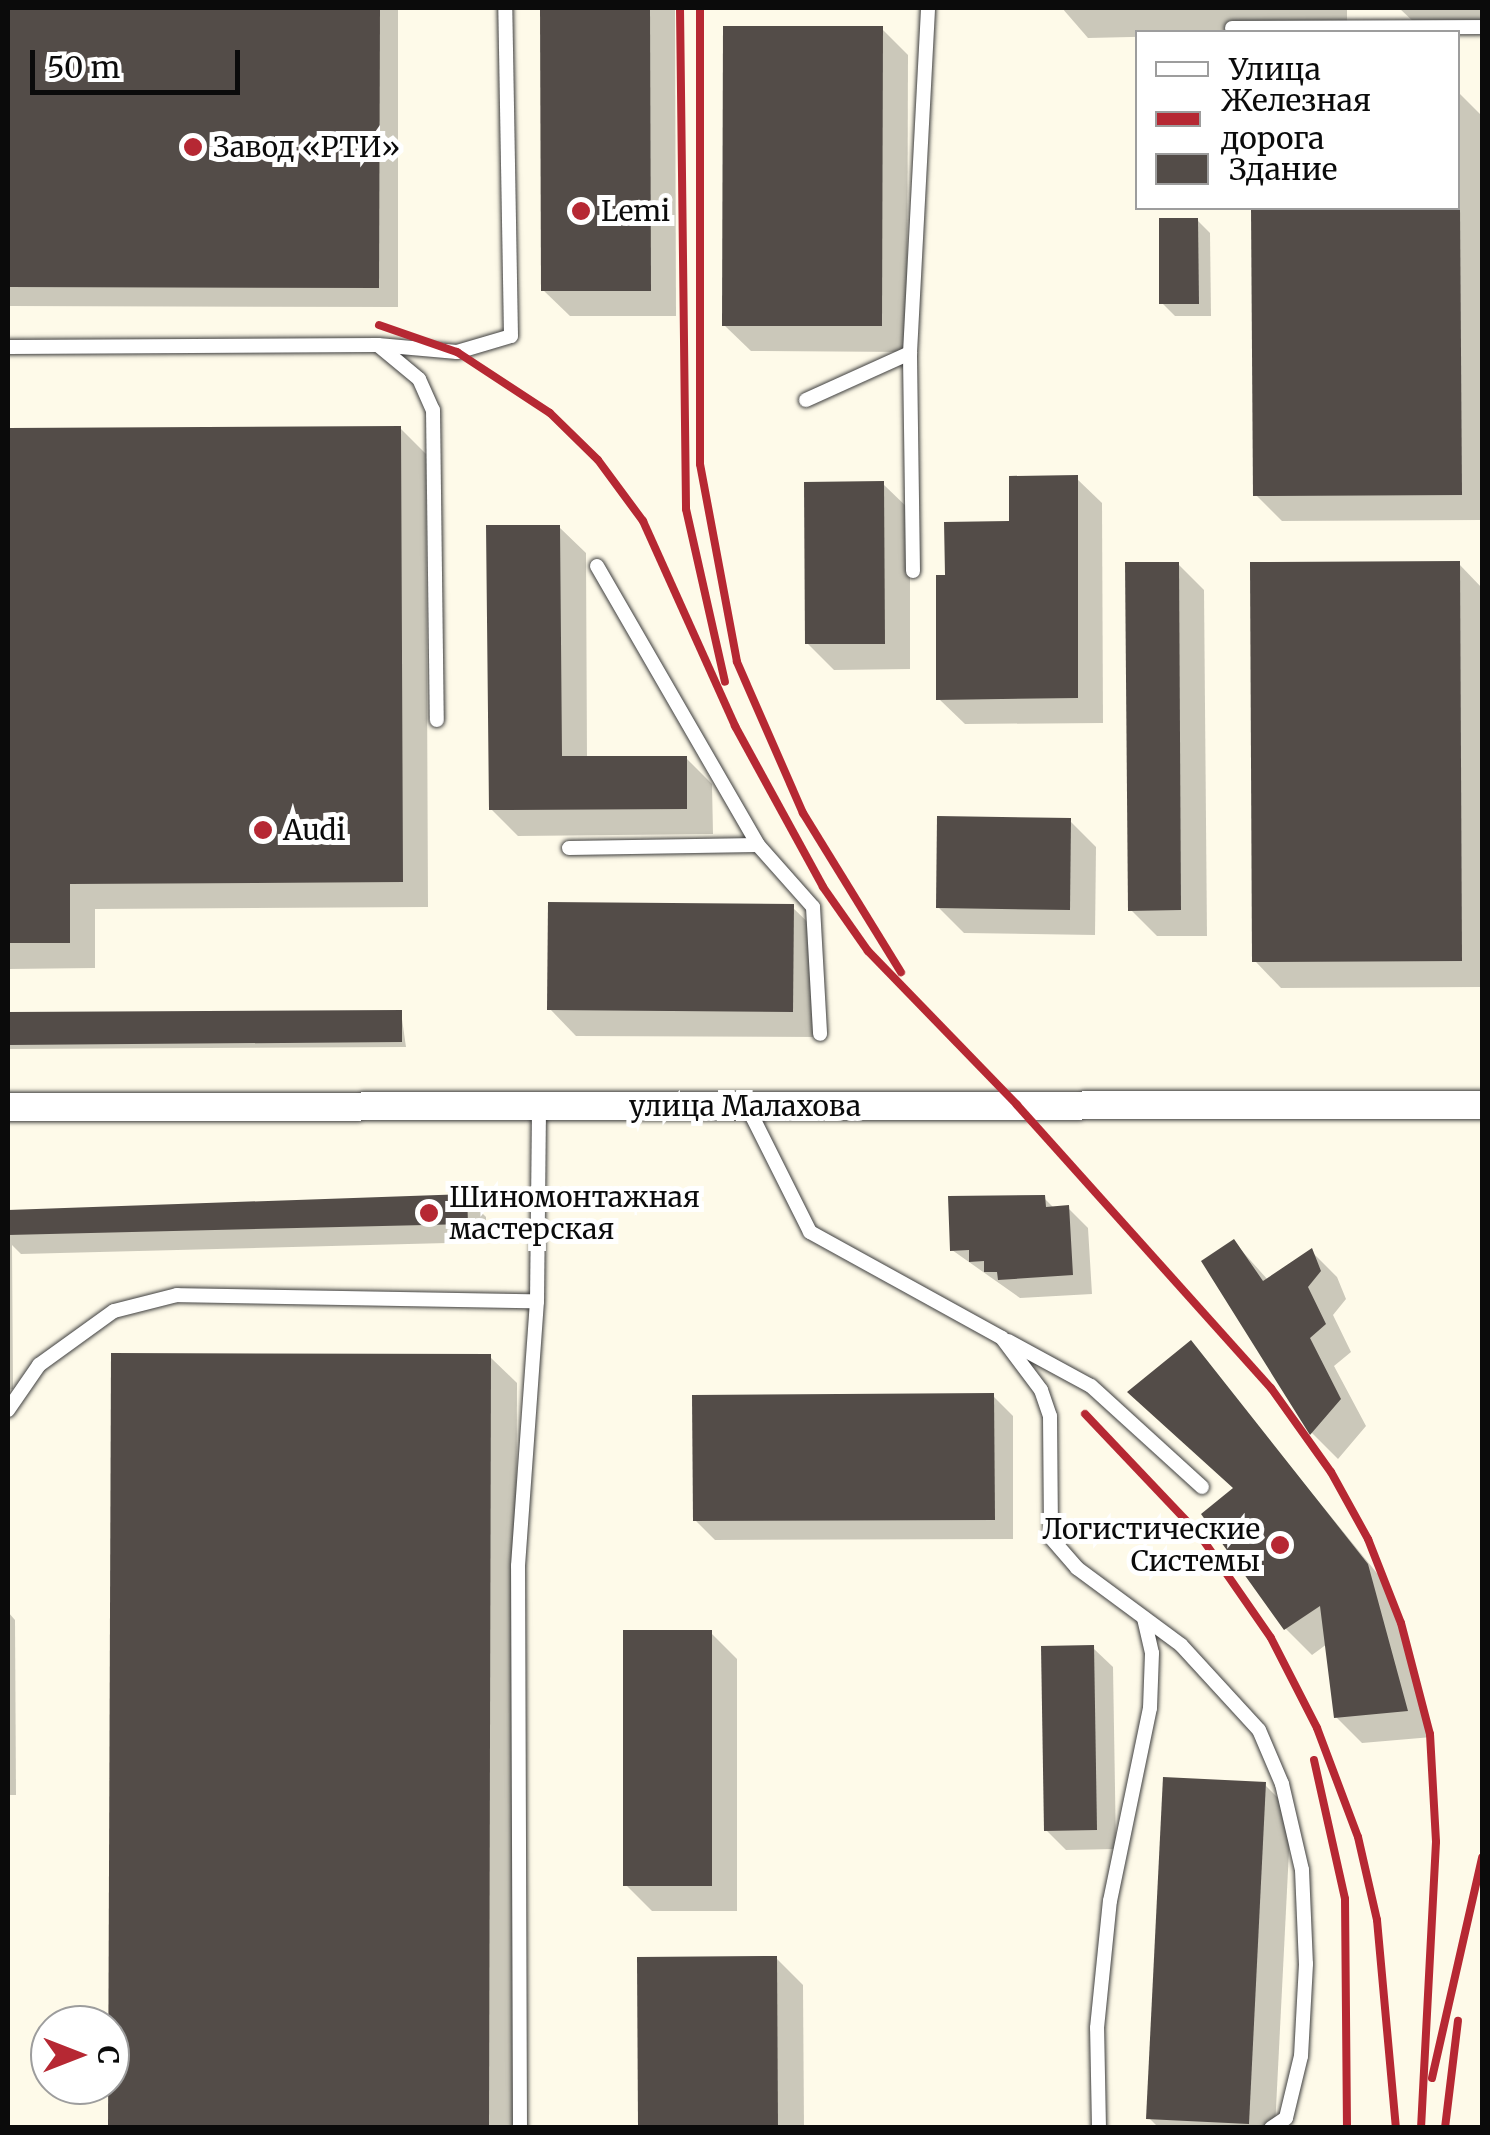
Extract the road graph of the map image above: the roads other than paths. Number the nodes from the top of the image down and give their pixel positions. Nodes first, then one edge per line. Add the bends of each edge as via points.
1 (504, 8) edge
2 (928, 8) edge
3 (1482, 27) edge
4 (1232, 28) dead end
5 (378, 345) junction
6 (8, 347) edge
7 (910, 353) junction
8 (806, 400) dead end
9 (597, 566) dead end
10 (913, 571) dead end
11 (437, 720) dead end
12 (758, 846) junction
13 (569, 848) dead end
14 (820, 1034) dead end
15 (1482, 1105) edge
16 (8, 1106) edge
17 (539, 1106) junction
18 (747, 1106) junction
19 (537, 1302) junction
20 (1002, 1338) junction
21 (8, 1410) edge
22 (1202, 1487) dead end
23 (1144, 1618) junction
24 (520, 2128) edge
25 (1099, 2128) edge
26 (1271, 2128) edge

1 - 5 lane via 510,336 456,352
2 - 7 lane
3 - 4 lane
5 - 6 lane
5 - 11 lane via 419,379 433,410
7 - 8 lane
7 - 10 lane
9 - 12 lane
12 - 13 lane
12 - 14 lane via 813,908
15 - 18 street, улица Малахова
16 - 17 street, улица Малахова
17 - 18 street, улица Малахова
17 - 19 lane
18 - 20 lane via 810,1232
19 - 21 lane via 177,1295 114,1311 39,1365
19 - 24 lane via 518,1566
20 - 22 lane via 1092,1386
20 - 23 lane via 1041,1390 1050,1416 1051,1538 1077,1568
23 - 25 lane via 1152,1653 1150,1708 1110,1901 1097,2028
23 - 26 lane via 1224,1686 1259,1730 1282,1784 1302,1870 1306,1964 1302,2056 1286,2118

